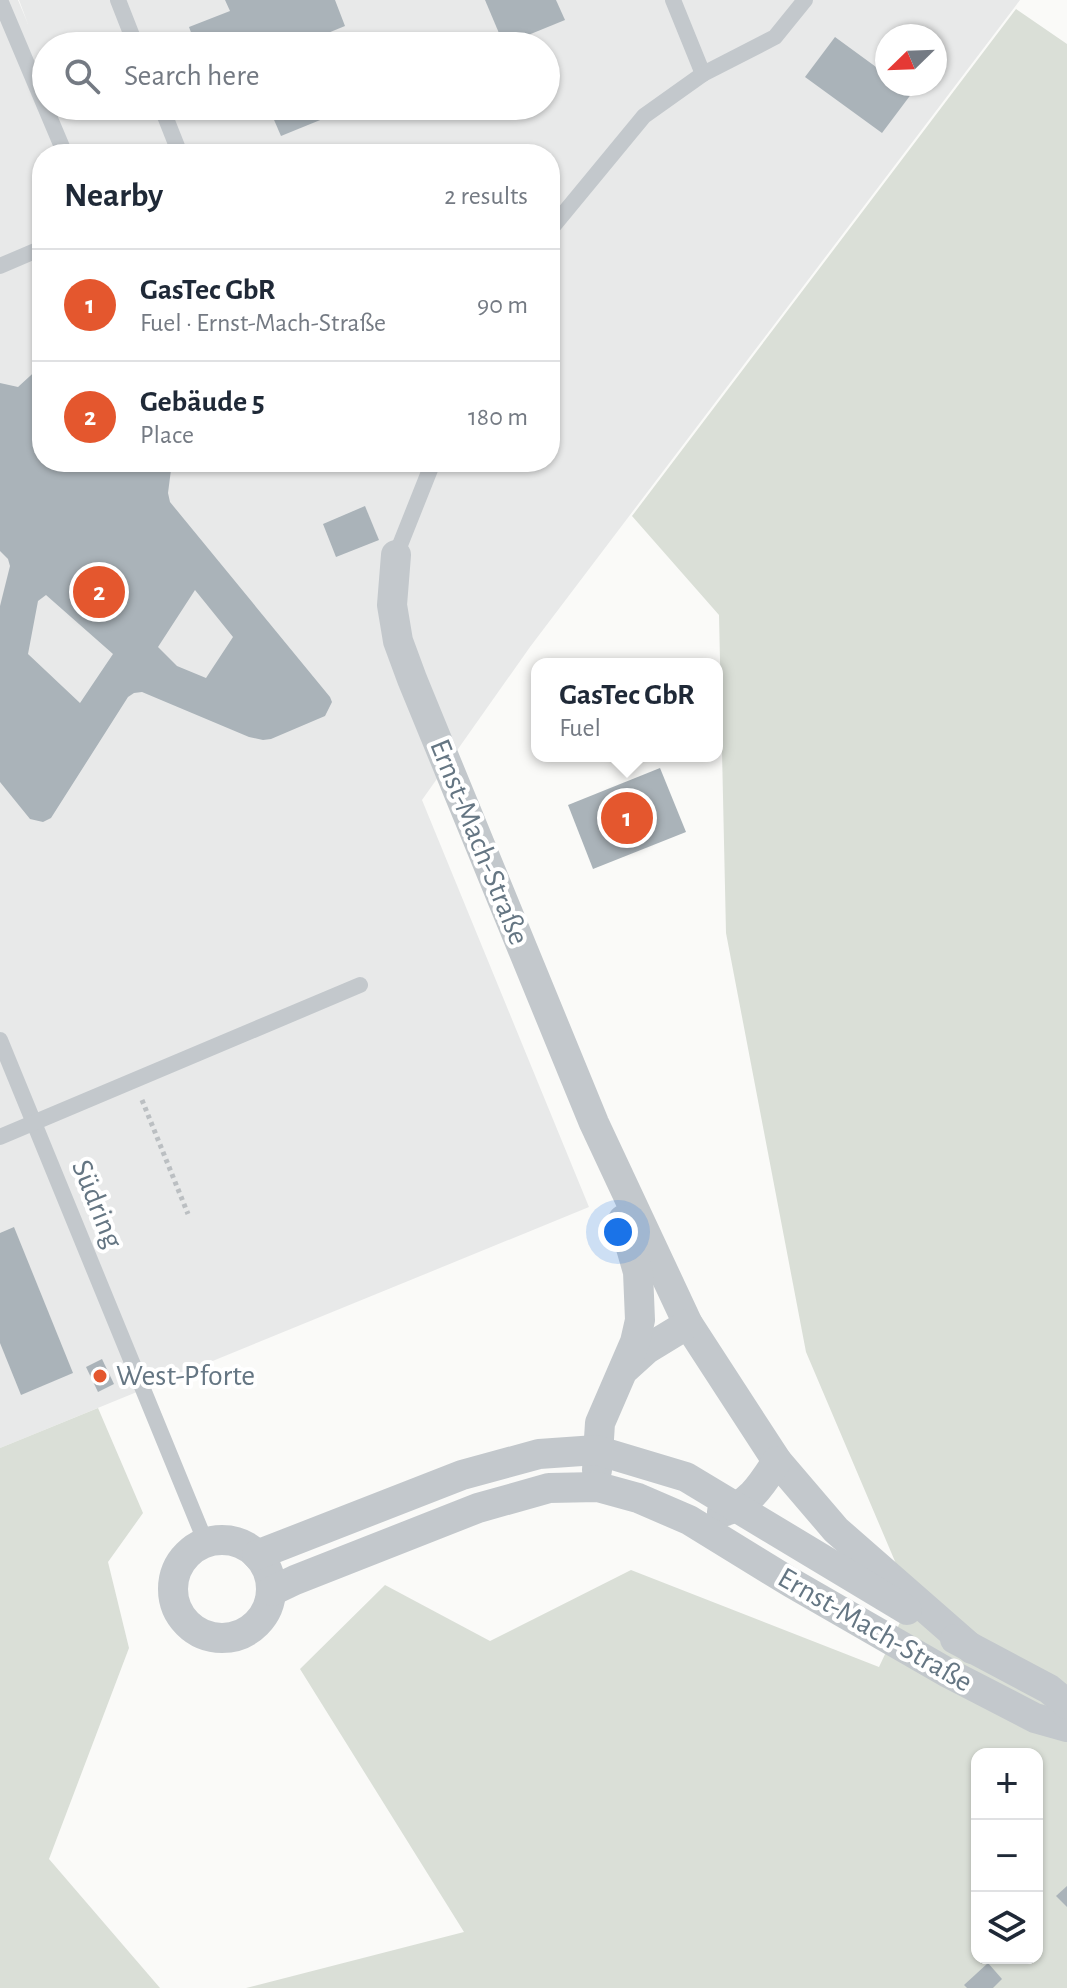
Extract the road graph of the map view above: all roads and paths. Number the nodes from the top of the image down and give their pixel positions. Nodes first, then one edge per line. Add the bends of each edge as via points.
1 (0, 0) edge
2 (118, 0) edge
3 (673, 0) edge
4 (805, 0) edge
5 (131, 32) edge
6 (703, 74) junction
7 (32, 76) edge
8 (51, 120) edge
9 (167, 120) edge
10 (61, 144) edge
11 (176, 144) edge
12 (560, 218) edge
13 (32, 252) edge
14 (0, 266) edge
15 (429, 472) edge
16 (396, 555) joint
17 (360, 985) dead end
18 (0, 1040) edge
19 (134, 1081) junction
20 (34, 1123) junction
21 (594, 1123) junction
22 (0, 1137) edge
23 (188, 1214) dead end
24 (688, 1324) junction
25 (622, 1372) junction
26 (596, 1450) junction
27 (777, 1461) junction
28 (598, 1487) junction
29 (738, 1508) junction
30 (689, 1520) junction
31 (206, 1543) junction
32 (257, 1555) junction
33 (272, 1591) junction
34 (972, 1649) junction
35 (1067, 1704) edge
36 (1067, 1727) edge

1 - 7 lane
2 - 5 lane
3 - 6 lane
4 - 6 lane via 775,37
6 - 12 lane via 644,116
8 - 10 lane
9 - 11 lane
13 - 14 lane
15 - 16 lane
16 - 21 street, Ernst-Mach-Straße via 392,605 398,641
17 - 19 lane
18 - 20 lane, Südring
19 - 20 lane
19 - 23 path
20 - 22 lane
20 - 31 lane, Südring
21 - 24 street, Ernst-Mach-Straße
21 - 25 street, Ernst-Mach-Straße via 638,1272 640,1320
24 - 25 street, Ernst-Mach-Straße
24 - 27 street, Ernst-Mach-Straße
25 - 26 street, Ernst-Mach-Straße via 600,1423
26 - 28 street, Ernst-Mach-Straße
26 - 29 street, Ernst-Mach-Straße via 686,1477
26 - 32 street, Ernst-Mach-Straße via 539,1454 462,1475
27 - 29 street via 759,1489
27 - 34 street, Ernst-Mach-Straße via 836,1530
28 - 30 street, Ernst-Mach-Straße
28 - 33 street, Ernst-Mach-Straße via 549,1488 478,1508
29 - 30 street
29 - 34 street, Ernst-Mach-Straße
30 - 36 street, Ernst-Mach-Straße via 948,1673 1035,1718
31 - 32 street via 233,1541
31 - 33 street via 181,1562 173,1592 176,1608 197,1632 228,1639 243,1634 263,1617
32 - 33 street
34 - 35 street, Ernst-Mach-Straße

